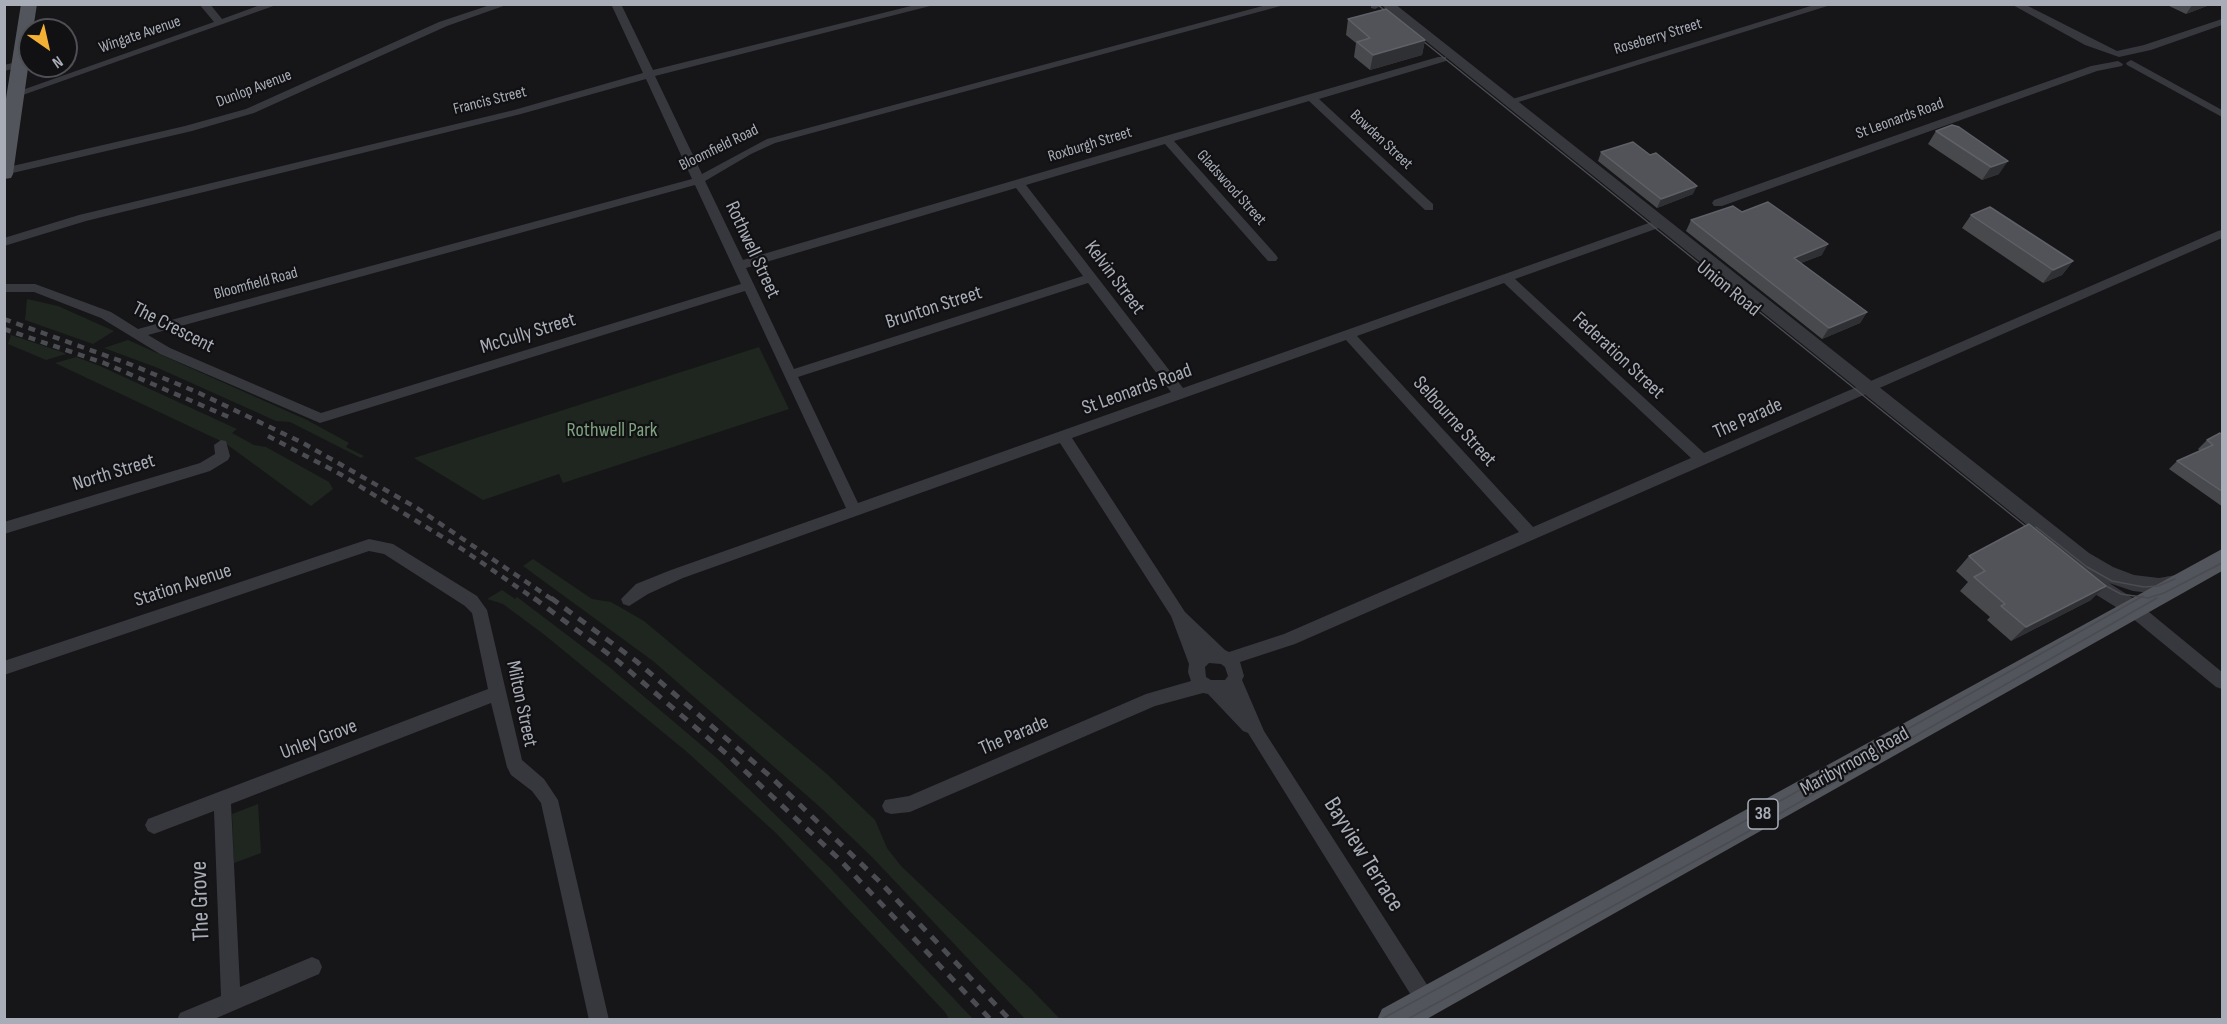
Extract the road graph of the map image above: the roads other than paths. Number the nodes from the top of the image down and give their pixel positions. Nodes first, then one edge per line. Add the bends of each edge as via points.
1 (29, 4) edge
2 (204, 4) edge
3 (274, 4) edge
4 (504, 4) edge
5 (616, 4) edge
6 (933, 4) edge
7 (1283, 4) edge
8 (1828, 4) edge
9 (2016, 4) edge
10 (1378, 5) edge
11 (2223, 22) edge
12 (220, 23) junction
13 (1446, 57) junction
14 (2119, 59) junction
15 (13, 66) edge
16 (647, 75) junction
17 (16, 94) junction
18 (1311, 98) junction
19 (1503, 103) junction
20 (2223, 114) edge
21 (1166, 140) junction
22 (5, 173) edge
23 (697, 181) junction
24 (1018, 183) junction
25 (1718, 203) dead end
26 (1429, 207) dead end
27 (1655, 225) junction
28 (55, 226) junction
29 (2223, 234) edge
30 (4, 235) edge
31 (4, 242) edge
32 (1272, 258) dead end
33 (738, 266) junction
34 (1090, 279) junction
35 (1507, 279) junction
36 (748, 286) junction
37 (4, 288) edge
38 (135, 334) junction
39 (1349, 335) junction
40 (790, 375) junction
41 (1862, 392) junction
42 (1181, 395) junction
43 (320, 418) joint
44 (1064, 437) junction
45 (221, 444) dead end
46 (1703, 461) junction
47 (855, 512) junction
48 (4, 528) edge
49 (1531, 536) junction
50 (374, 544) joint
51 (2067, 548) junction
52 (2223, 559) edge
53 (629, 599) dead end
54 (2139, 600) junction
55 (1178, 614) junction
56 (1229, 667) junction
57 (4, 668) edge
58 (1202, 678) junction
59 (2223, 682) edge
60 (498, 693) junction
61 (1257, 735) junction
62 (222, 799) junction
63 (891, 806) dead end
64 (154, 825) dead end
65 (312, 966) dead end
66 (231, 1001) junction
67 (1426, 1002) junction
68 (1396, 1019) edge
69 (188, 1020) edge
70 (599, 1020) edge

1 - 15 main road
2 - 12 street
3 - 12 street, Wingate Avenue
4 - 22 street, Dunlop Avenue via 443,24 250,111
5 - 16 street, Rothwell Street
6 - 16 street, Francis Street
7 - 23 street, Bloomfield Road via 771,141
8 - 19 street, Roseberry Street
9 - 14 street
10 - 13 street, Union Road
11 - 14 street, St Leonards Road
12 - 17 street, Wingate Avenue
13 - 18 street, Roxburgh Street
13 - 19 street, Union Road
14 - 20 street
14 - 25 street, St Leonards Road
15 - 17 main road
16 - 23 street, Rothwell Street
16 - 28 street, Francis Street via 517,112
17 - 22 main road
18 - 21 street, Roxburgh Street
18 - 26 street, Bowden Street
19 - 27 street, Union Road
21 - 24 street, Roxburgh Street
21 - 32 street, Gladswood Street
23 - 33 street, Rothwell Street
23 - 38 street, Bloomfield Road
24 - 33 street, Roxburgh Street
24 - 34 street, Kelvin Street
27 - 35 street, St Leonards Road
27 - 41 street, Union Road
28 - 30 street, Francis Street
28 - 31 street, Francis Street
29 - 41 street, The Parade
33 - 36 street, Rothwell Street
34 - 40 street, Brunton Street
34 - 42 street, Kelvin Street
35 - 39 street, St Leonards Road
35 - 46 street, Federation Street
36 - 40 street, Rothwell Street
36 - 43 street, McCully Street
37 - 38 street, The Crescent via 35,288 106,315
38 - 43 street, The Crescent via 165,351
39 - 42 street, St Leonards Road
39 - 49 street, Selbourne Street
40 - 47 street, Rothwell Street
41 - 46 street, The Parade
41 - 51 street, Union Road
41 - 54 street, Union Road via 2086,579 2110,602 2114,612
42 - 44 street, St Leonards Road
44 - 47 street, St Leonards Road
44 - 55 street, Bayview Terrace
45 - 48 street, North Street via 223,456 205,467
46 - 49 street, The Parade
47 - 53 street, St Leonards Road via 677,574
49 - 56 street, The Parade
50 - 57 street, Station Avenue
50 - 60 street, Milton Street via 384,545 479,610
51 - 54 street, Union Road
51 - 54 street, Union Road via 2100,571 2151,586
52 - 54 main road, Maribyrnong Road / 38
54 - 59 street, Union Road
54 - 67 main road, Maribyrnong Road / 38
55 - 56 street, Bayview Terrace
55 - 58 street, Bayview Terrace
56 - 58 street via 1226,688
56 - 58 street via 1206,656
56 - 61 street, Bayview Terrace
58 - 61 street, Bayview Terrace
58 - 63 street, The Parade via 910,804
60 - 62 street, Unley Grove
60 - 70 street, Milton Street via 513,761 549,800
61 - 67 street, Bayview Terrace
62 - 64 street, Unley Grove
62 - 66 street, The Grove
65 - 66 street
66 - 69 street
67 - 68 main road, Maribyrnong Road / 38

